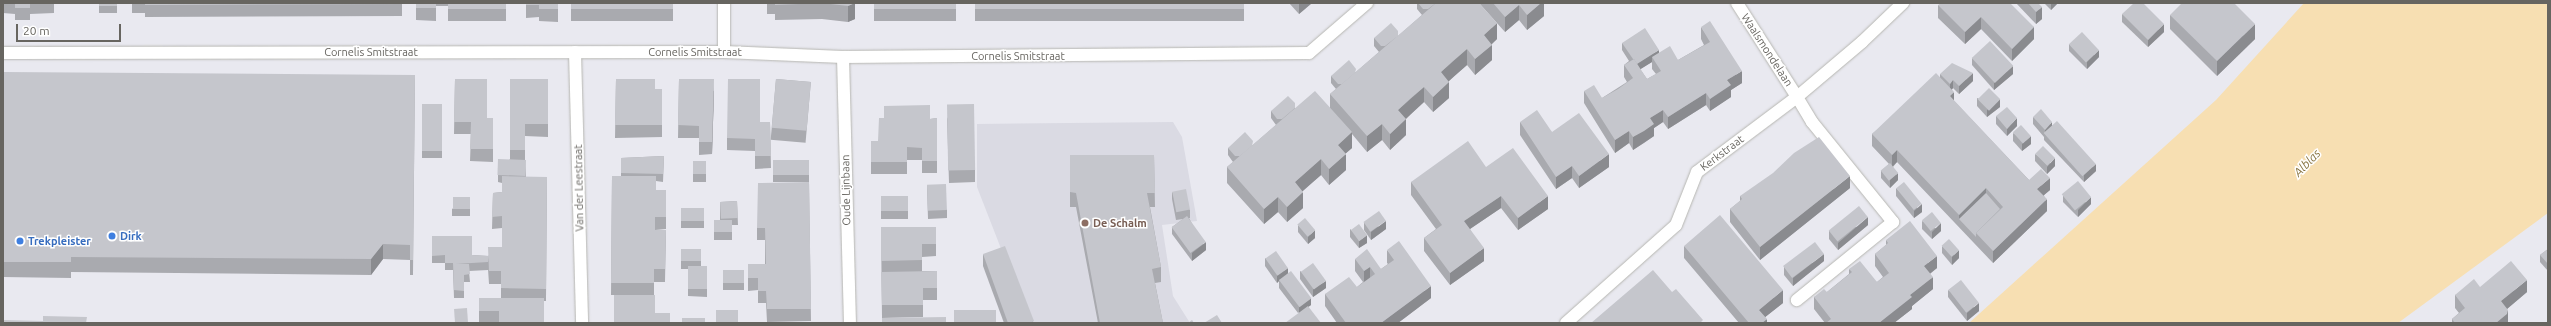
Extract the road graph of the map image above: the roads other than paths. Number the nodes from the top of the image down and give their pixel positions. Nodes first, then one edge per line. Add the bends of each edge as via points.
1 (724, 3) edge
2 (1367, 3) edge
3 (1737, 3) edge
4 (1902, 3) edge
5 (575, 52) junction
6 (724, 52) junction
7 (3, 53) edge
8 (843, 57) junction
9 (1796, 97) junction
10 (1797, 300) dead end
11 (582, 323) edge
12 (850, 323) edge
13 (1566, 323) edge

1 - 6 street
2 - 8 street, Cornelis Smitstraat via 1309,53
3 - 9 street, Waalsmondelaan
4 - 9 street, Kerkstraat via 1862,42
5 - 6 street, Cornelis Smitstraat
5 - 7 street, Cornelis Smitstraat
5 - 11 street, Van der Leestraat
6 - 8 street, Cornelis Smitstraat
8 - 12 street, Oude Lijnbaan
9 - 10 street, Waalsmondelaan via 1812,122 1893,222
9 - 13 street, Kerkstraat via 1697,172 1676,225

